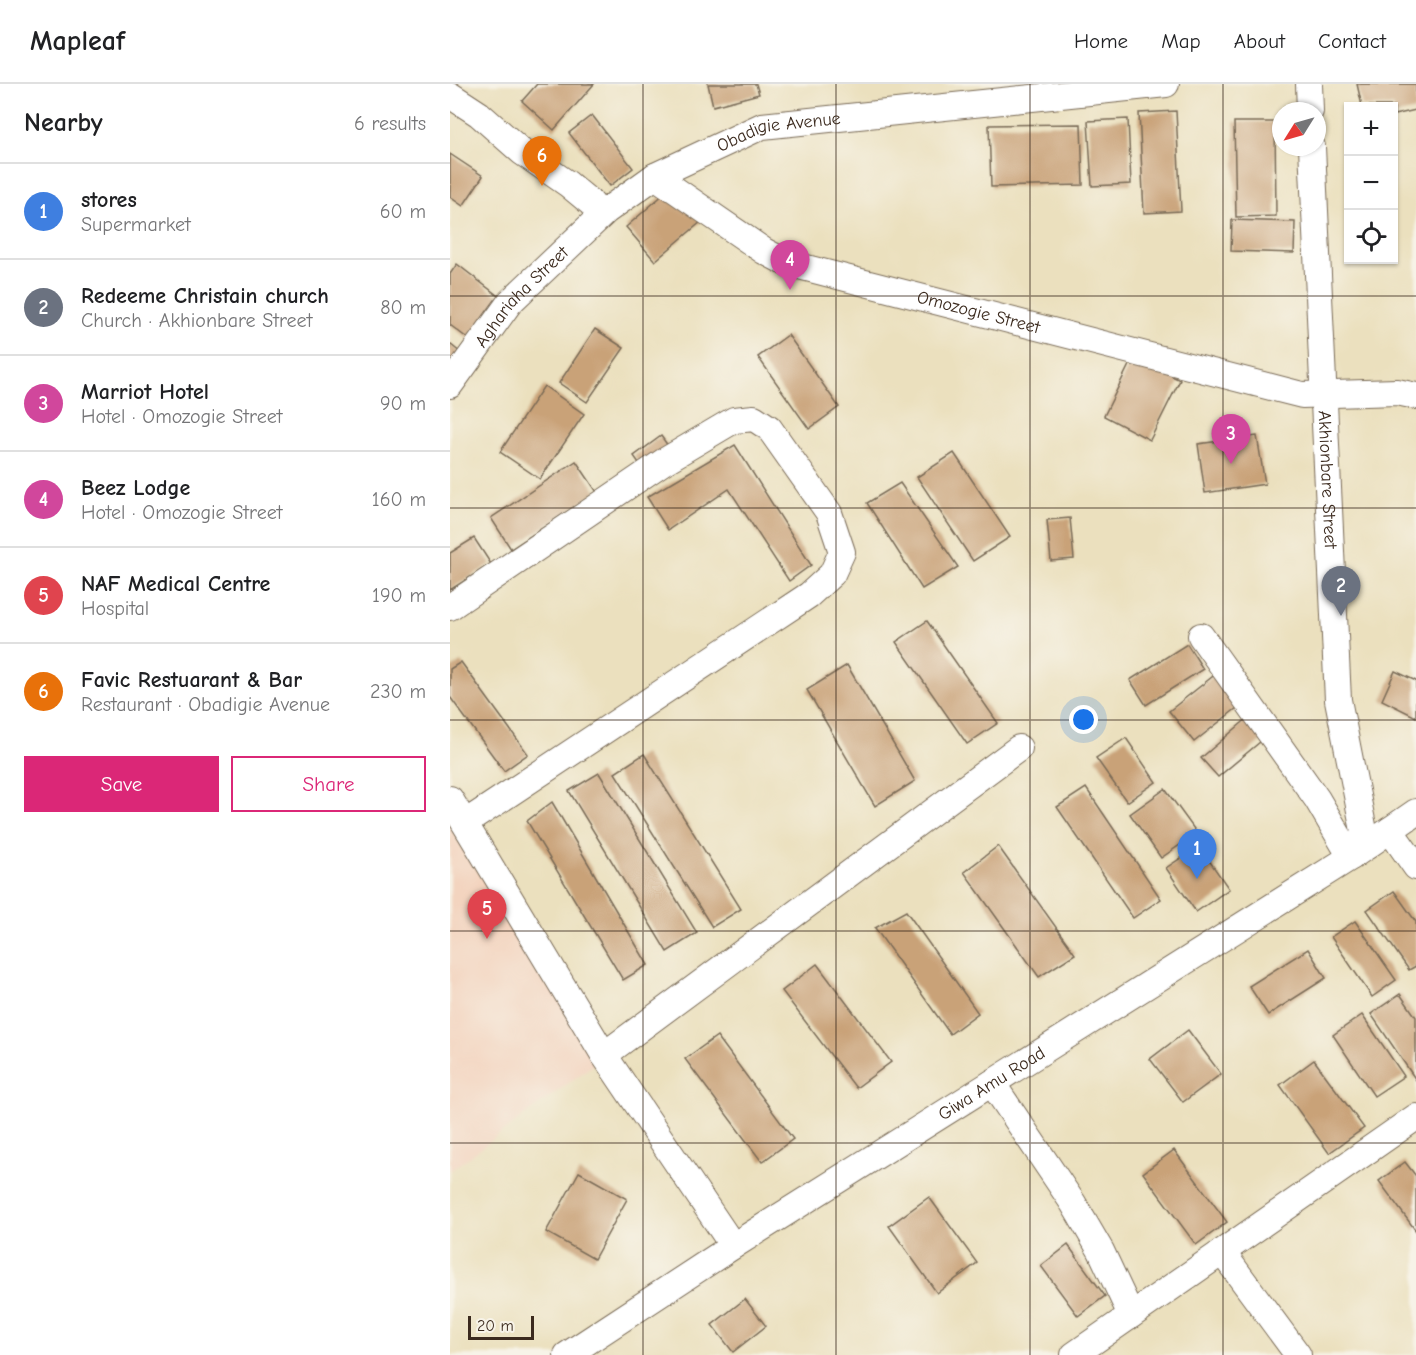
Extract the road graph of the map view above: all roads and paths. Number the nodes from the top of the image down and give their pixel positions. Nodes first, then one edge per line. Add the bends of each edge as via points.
1 (1166, 84) edge
2 (1309, 84) edge
3 (450, 94) edge
4 (1310, 102) edge
5 (1312, 156) edge
6 (655, 176) junction
7 (601, 215) junction
8 (450, 385) edge
9 (1323, 396) junction
10 (1416, 396) edge
11 (450, 607) edge
12 (1201, 636) dead end
13 (1019, 748) dead end
14 (450, 799) edge
15 (1416, 812) edge
16 (465, 823) junction
17 (1390, 830) junction
18 (1359, 852) junction
19 (1416, 867) edge
20 (604, 1055) junction
21 (992, 1083) junction
22 (1416, 1117) edge
23 (733, 1246) junction
24 (1221, 1252) junction
25 (1131, 1315) junction
26 (567, 1355) edge
27 (1074, 1355) edge
28 (1298, 1355) edge

1 - 6 street, Obadigie Avenue via 762,126
2 - 4 street
3 - 7 street via 568,184
5 - 9 street, Akhionbare Street
6 - 7 street, Obadigie Avenue
6 - 9 street, Omozogie Street via 787,263 1302,395
7 - 8 street, Aghariaha Street via 510,302
9 - 10 street, Omozogie Street via 1397,392
9 - 18 street, Akhionbare Street via 1338,700
11 - 16 street via 663,462 734,420 754,418 769,428 829,513 843,552 832,574 809,595
12 - 18 street
13 - 20 street
14 - 16 street
15 - 17 street, Giwa Amu Road
16 - 20 street
17 - 18 street, Giwa Amu Road
17 - 19 street
18 - 21 street, Giwa Amu Road
20 - 23 street
21 - 23 street, Giwa Amu Road
21 - 25 street via 1073,1203
22 - 24 street
23 - 26 street, Giwa Amu Road
24 - 25 street
24 - 28 street
25 - 27 street

